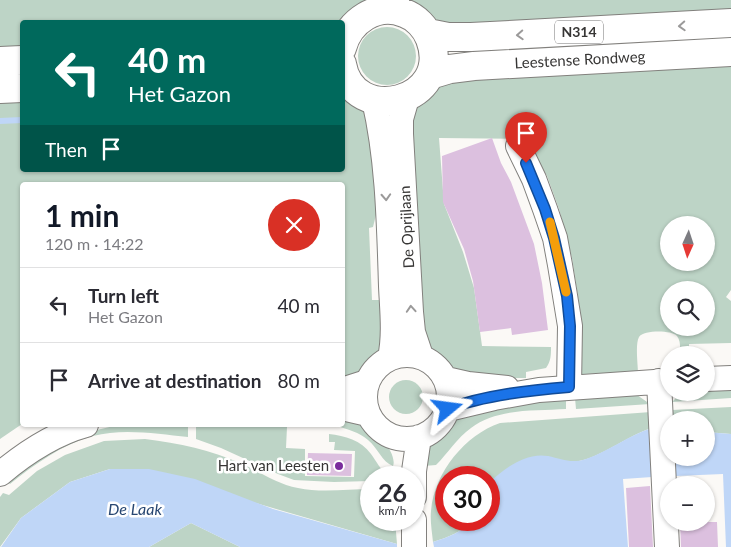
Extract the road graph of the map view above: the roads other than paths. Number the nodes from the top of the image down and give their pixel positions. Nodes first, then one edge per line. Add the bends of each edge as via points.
1 (388, 5) edge
2 (731, 23) edge
3 (428, 34) junction
4 (731, 52) edge
5 (345, 53) edge
6 (345, 59) edge
7 (20, 60) edge
8 (0, 61) edge
9 (430, 75) junction
10 (20, 88) edge
11 (0, 89) edge
12 (407, 98) junction
13 (374, 100) junction
14 (518, 146) dead end
15 (420, 356) junction
16 (390, 358) junction
17 (731, 378) edge
18 (446, 379) junction
19 (715, 379) edge
20 (660, 381) edge
21 (367, 382) junction
22 (569, 387) junction
23 (345, 389) edge
24 (539, 390) junction
25 (664, 401) edge
26 (345, 409) edge
27 (448, 409) junction
28 (368, 414) junction
29 (78, 427) edge
30 (394, 437) junction
31 (419, 437) junction
32 (401, 466) edge
33 (415, 466) edge
34 (0, 474) edge
35 (667, 547) edge

1 - 3 main road via 418,21
1 - 5 main road via 352,27
2 -> 3 main road, Leestense Rondweg / N314 via 471,37
3 - 9 main road via 433,46
4 - 9 main road, Leestense Rondweg / N314 via 474,66 450,68
6 - 13 main road via 358,91
7 - 8 main road
9 - 12 main road
10 - 11 main road
12 - 13 main road via 385,102
15 -> 12 street, De Oprijlaan via 411,312 401,134
13 -> 16 street, De Oprijlaan via 384,148 392,308
14 - 22 street via 545,209 567,296
15 - 16 street via 406,354
15 - 18 street via 432,362
16 - 21 street via 374,370
17 - 19 street
18 - 24 street
18 - 27 street via 450,396
20 - 22 street
21 - 23 street
21 - 28 street via 365,404
22 - 24 street
24 - 27 street
25 - 35 street
26 - 28 street
27 - 31 street via 432,431
28 - 30 street via 384,433
29 - 34 street via 23,455
30 - 31 street
30 - 32 street
31 - 33 street

